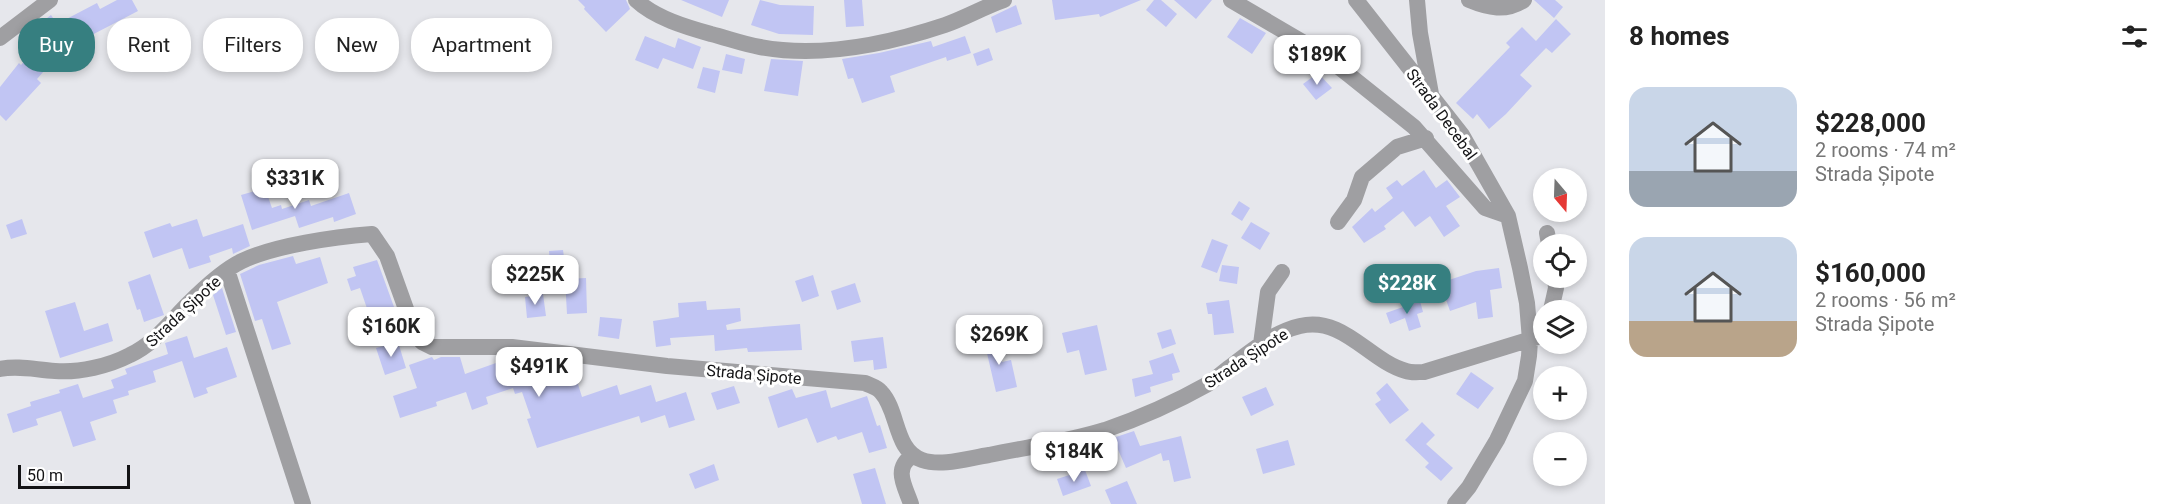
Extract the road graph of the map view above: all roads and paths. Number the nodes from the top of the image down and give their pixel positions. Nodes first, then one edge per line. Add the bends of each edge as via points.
1 (50, 0) edge
2 (636, 0) edge
3 (1004, 0) edge
4 (1231, 0) edge
5 (1356, 0) edge
6 (1417, 0) edge
7 (1469, 0) edge
8 (1524, 0) edge
9 (0, 38) edge
10 (1432, 98) junction
11 (1426, 138) junction
12 (1508, 216) junction
13 (1338, 222) dead end
14 (227, 270) junction
15 (1282, 272) dead end
16 (1533, 323) edge
17 (1533, 338) edge
18 (1261, 344) junction
19 (1533, 346) edge
20 (0, 369) edge
21 (912, 456) junction
22 (303, 504) edge
23 (911, 504) edge
24 (1455, 504) edge

1 - 9 street
2 - 3 street via 668,19 700,31 760,47 807,50 850,48 918,34
4 - 11 street via 1321,53
5 - 10 street, Strada Decebal
6 - 10 street
7 - 8 street via 1497,8
10 - 12 street, Strada Decebal via 1462,135
11 - 12 street via 1485,208
11 - 13 street via 1397,147 1371,168
12 - 16 street, Strada Decebal
14 - 20 street, Strada Șipote via 166,329 129,356 69,371
14 - 21 street, Strada Șipote via 242,261 295,245 372,234 387,256 415,334 422,342 432,346 512,347 865,384 884,394
14 - 22 street
15 - 18 street via 1268,292
17 - 18 street, Strada Șipote via 1424,372 1407,372 1326,325 1302,326
18 - 21 street, Strada Șipote via 1210,382 1160,408 1104,430 964,459 933,463
19 - 24 street, Strada Decebal via 1517,401 1469,487
21 - 23 street via 901,468

